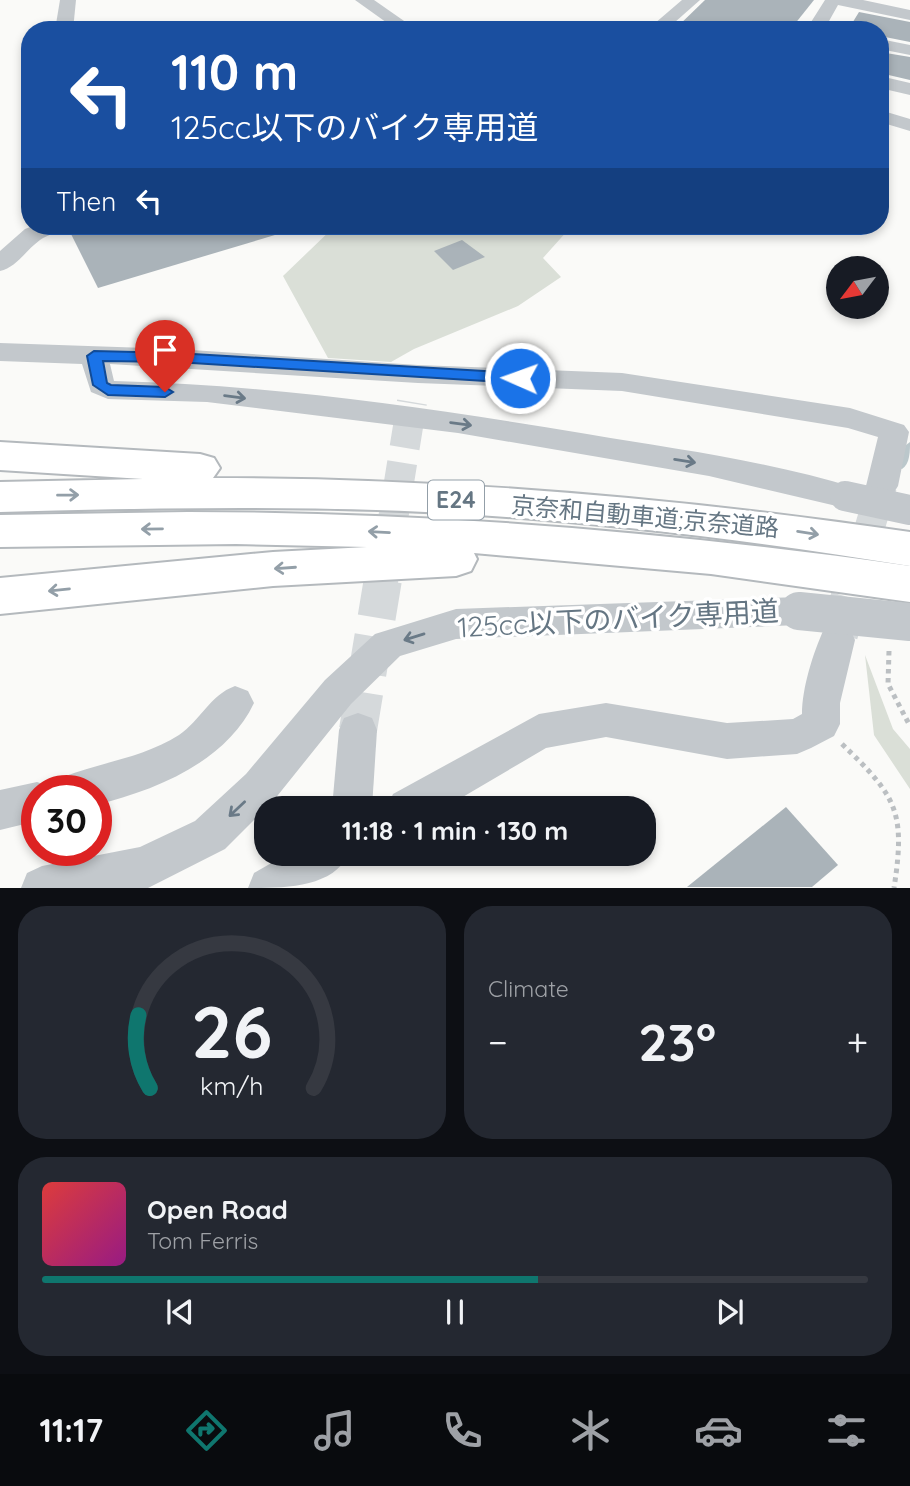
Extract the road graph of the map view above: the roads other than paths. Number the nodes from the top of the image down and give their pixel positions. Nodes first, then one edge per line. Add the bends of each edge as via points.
1 (68, 0) edge
2 (363, 0) edge
3 (833, 0) edge
4 (839, 0) edge
5 (687, 1) edge
6 (910, 15) edge
7 (65, 21) edge
8 (396, 21) edge
9 (666, 21) edge
10 (820, 21) edge
11 (889, 46) edge
12 (910, 50) edge
13 (889, 84) edge
14 (910, 89) edge
15 (889, 119) edge
16 (910, 125) edge
17 (31, 235) edge
18 (0, 264) edge
19 (0, 352) edge
20 (94, 356) junction
21 (418, 374) junction
22 (412, 402) tunnel mouth
23 (902, 430) edge
24 (0, 456) edge
25 (882, 486) tunnel mouth
26 (0, 497) edge
27 (581, 508) junction
28 (910, 510) edge
29 (0, 531) edge
30 (910, 549) edge
31 (794, 566) junction
32 (910, 584) edge
33 (0, 596) edge
34 (900, 633) edge
35 (836, 640) tunnel mouth
36 (235, 703) dead end
37 (358, 730) tunnel mouth
38 (112, 783) edge
39 (353, 796) edge
40 (428, 796) edge
41 (21, 805) edge
42 (0, 810) edge
43 (307, 866) edge
44 (42, 887) edge
45 (269, 887) edge

1 - 7 street
2 - 8 street
3 - 10 street
4 - 6 street
5 - 9 street
11 - 12 street
13 - 14 street
15 - 16 street
17 - 18 street
19 - 20 street
20 - 21 street
20 -> 28 street, bridge via 100,385 108,390 207,393 458,423 709,465
21 - 22 street
21 - 23 street via 622,382
23 - 25 street
24 - 27 highway via 387,477
26 -> 27 highway, 京奈和自動車道;京奈道路 / E24 via 177,492 379,495
27 -> 30 highway, 京奈和自動車道;京奈道路 / E24 via 783,529
31 -> 29 highway, 京奈和自動車道;京奈道路 / E24 via 376,531
31 - 32 highway, 京奈和自動車道;京奈道路 / E24
31 -> 33 highway via 433,558
34 -> 44 street, 125cc以下のバイク専用道, bridge via 799,611 456,624 388,645 338,692 260,787 210,835 145,868
35 - 40 street via 821,703 821,724 797,736 727,741 606,720 539,732
36 - 38 street via 194,747
37 - 39 street
41 - 42 street
43 - 45 street

